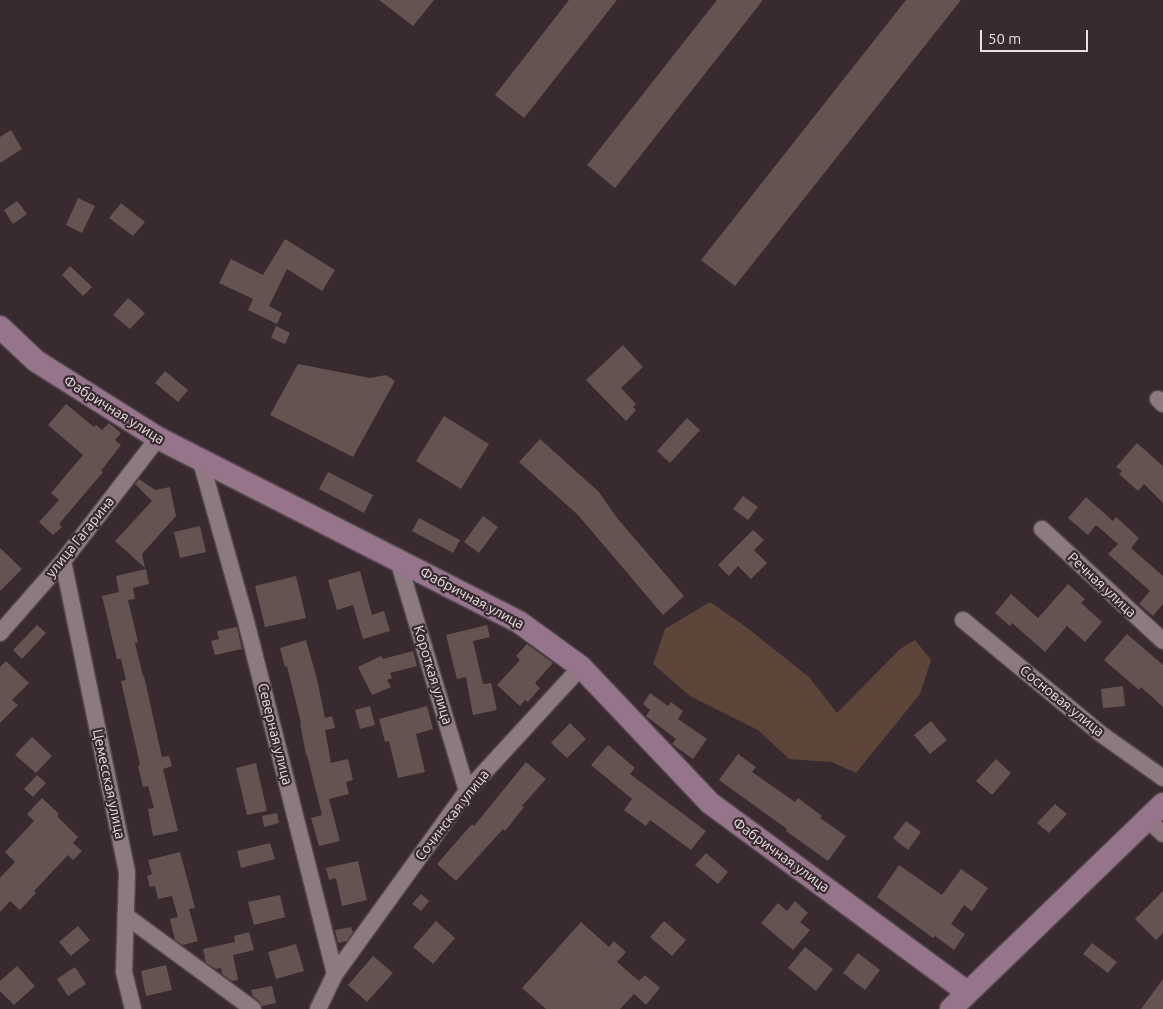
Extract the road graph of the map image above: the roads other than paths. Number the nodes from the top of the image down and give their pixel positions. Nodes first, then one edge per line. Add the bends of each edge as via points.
1 (0, 327) edge
2 (158, 438) junction
3 (200, 458) junction
4 (1042, 529) dead end
5 (398, 560) junction
6 (63, 561) junction
7 (963, 620) dead end
8 (0, 633) edge
9 (1163, 641) edge
10 (581, 667) junction
11 (1163, 778) edge
12 (467, 791) junction
13 (1163, 804) edge
14 (1155, 827) edge
15 (126, 916) junction
16 (335, 974) junction
17 (967, 992) junction
18 (133, 1009) edge
19 (253, 1009) edge
20 (318, 1009) edge
21 (951, 1009) edge

1 - 2 street, Фабричная улица via 36,361
2 - 3 street, Фабричная улица
2 - 6 street, улица Гагарина
3 - 5 street, Фабричная улица
3 - 16 street, Северная улица via 246,621
4 - 9 street, Речная улица
5 - 10 street, Фабричная улица via 519,622
5 - 12 street, Короткая улица
6 - 8 street, улица Гагарина
6 - 15 street, Цемесская улица via 127,872
7 - 11 street, Сосновая улица via 1101,734
10 - 12 street, Сочинская улица
10 - 17 street, Фабричная улица via 710,803
12 - 16 street, Сочинская улица
13 - 14 street
14 - 17 street
15 - 18 street, Цемесская улица via 124,972
15 - 19 street
16 - 20 street
17 - 21 street

